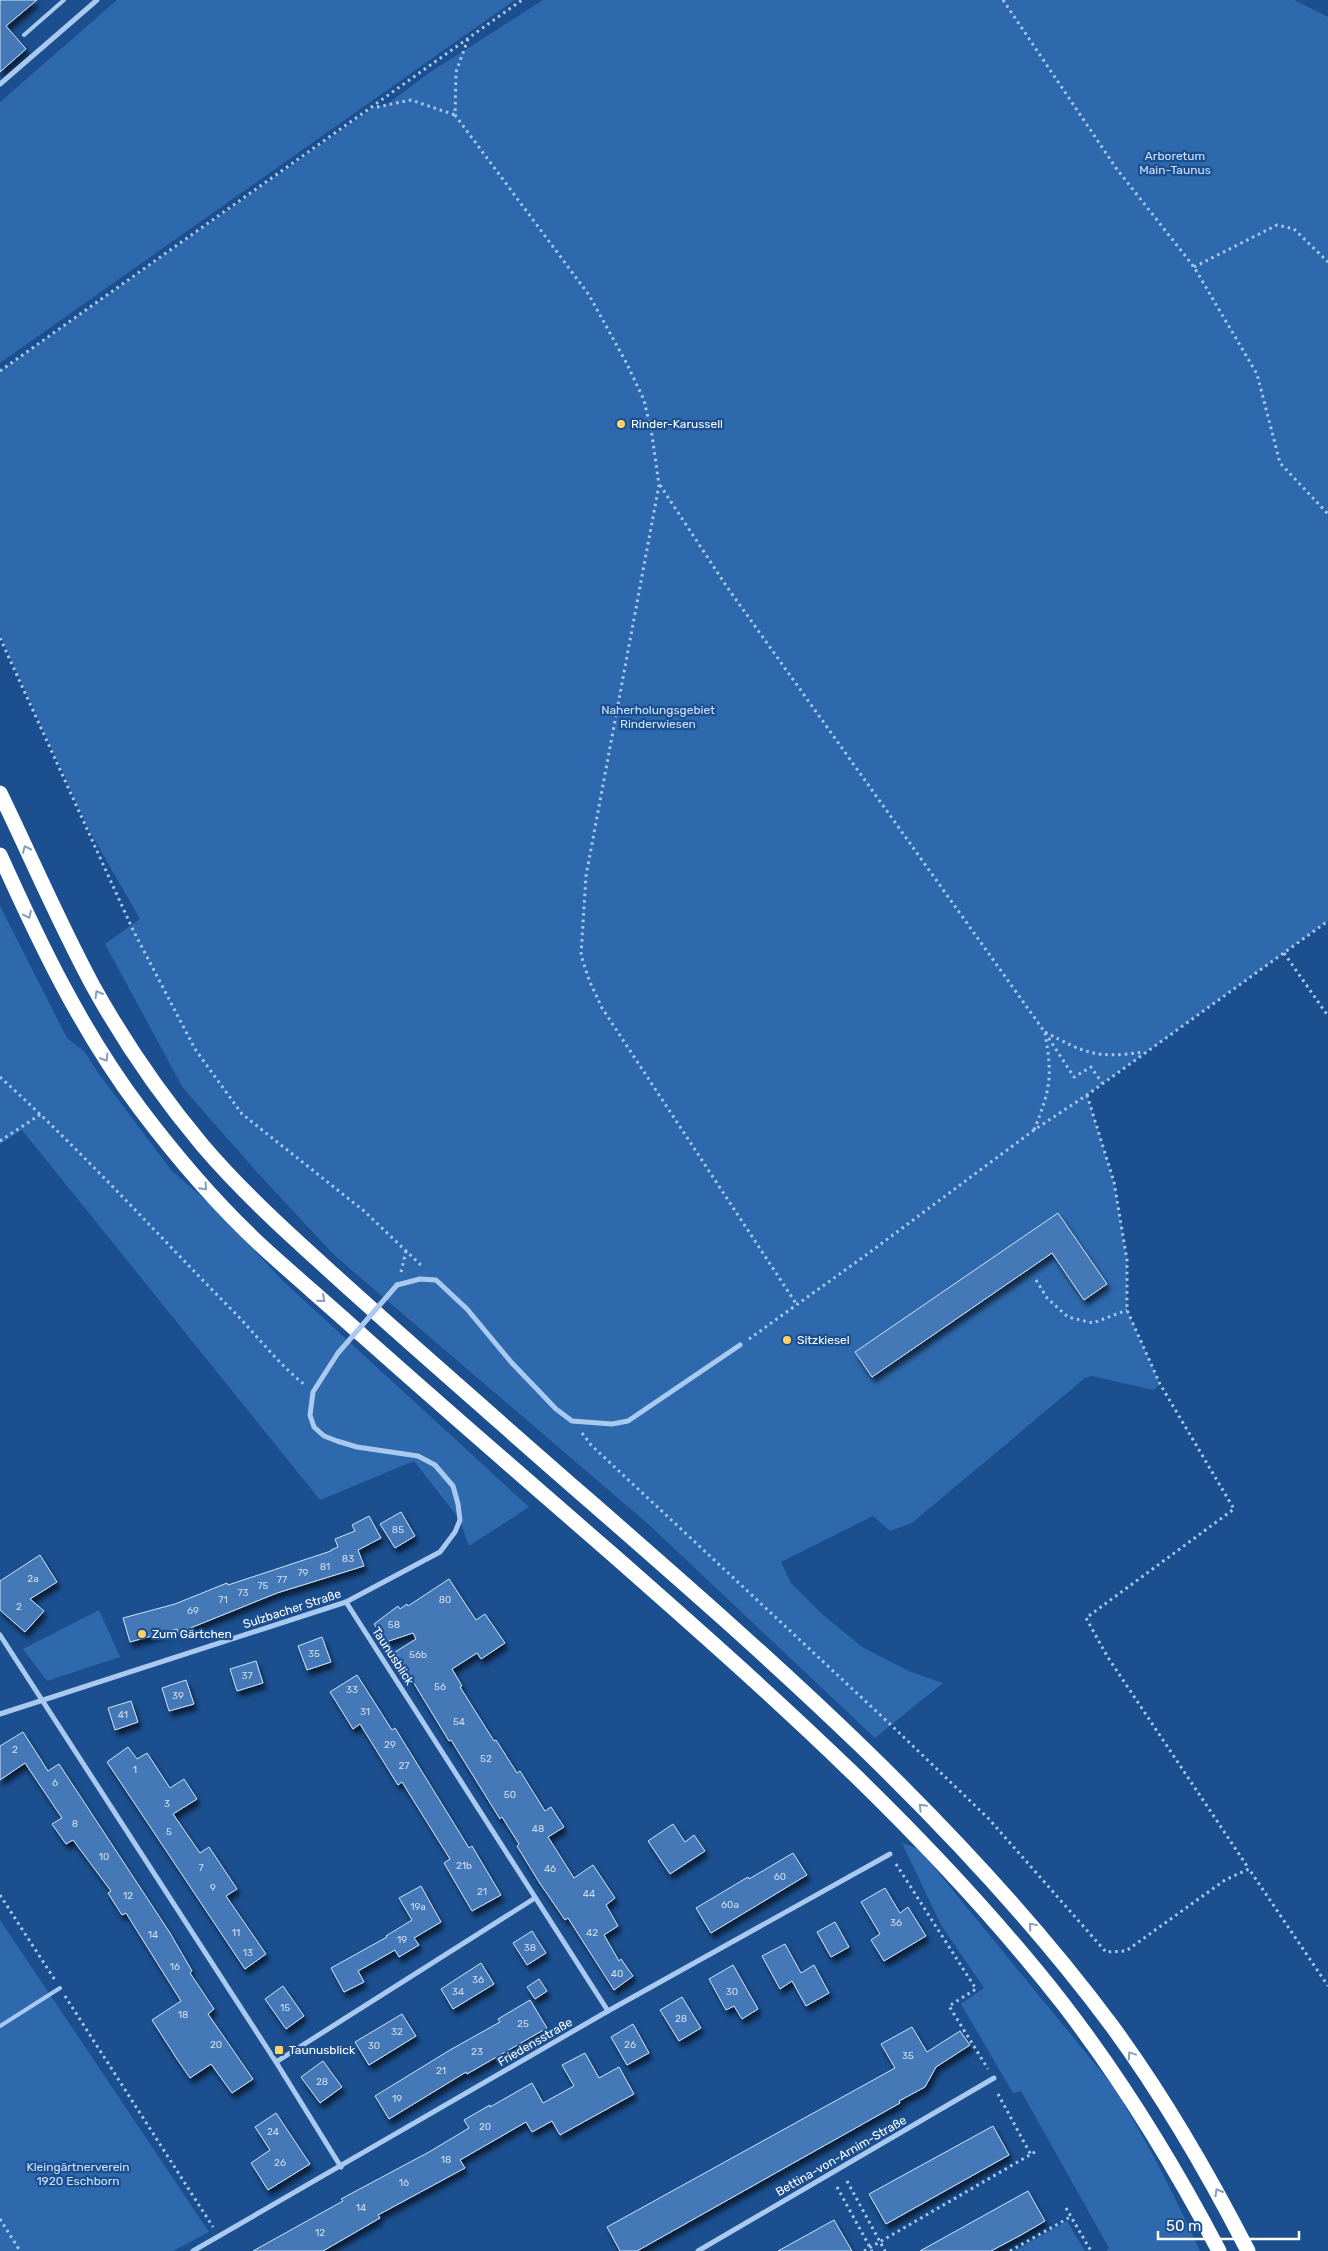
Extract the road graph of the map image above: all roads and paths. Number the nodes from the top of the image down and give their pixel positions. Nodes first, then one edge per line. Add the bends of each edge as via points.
1 (64, 0) edge
2 (96, 0) edge
3 (522, 0) edge
4 (1003, 0) edge
5 (24, 35) dead end
6 (468, 39) junction
7 (0, 84) edge
8 (374, 107) junction
9 (455, 115) junction
10 (1328, 262) edge
11 (1194, 267) junction
12 (0, 370) edge
13 (659, 485) junction
14 (1328, 514) edge
15 (0, 638) edge
16 (2, 795) edge
17 (0, 855) edge
18 (0, 866) edge
19 (12, 883) junction
20 (1328, 921) edge
21 (1284, 953) junction
22 (1328, 1016) edge
23 (1044, 1031) junction
24 (1145, 1051) junction
25 (0, 1077) edge
26 (1102, 1083) junction
27 (1087, 1095) junction
28 (41, 1114) junction
29 (1034, 1130) junction
30 (0, 1141) edge
31 (1036, 1280) dead end
32 (397, 1285) junction
33 (796, 1305) junction
34 (1127, 1310) junction
35 (740, 1345) joint
36 (313, 1392) junction
37 (572, 1421) junction
38 (346, 1602) junction
39 (0, 1635) edge
40 (43, 1700) junction
41 (0, 1714) edge
42 (890, 1854) joint
43 (1249, 1869) junction
44 (0, 1894) edge
45 (535, 1898) junction
46 (1328, 1986) edge
47 (60, 1988) junction
48 (608, 2011) junction
49 (0, 2026) edge
50 (276, 2062) junction
51 (994, 2078) joint
52 (998, 2094) dead end
53 (1035, 2152) dead end
54 (1031, 2155) junction
55 (341, 2167) junction
56 (847, 2181) dead end
57 (837, 2187) dead end
58 (1066, 2208) dead end
59 (1072, 2216) junction
60 (0, 2219) edge
61 (219, 2236) junction
62 (880, 2240) junction
63 (871, 2249) edge
64 (20, 2251) edge
65 (193, 2251) edge
66 (698, 2251) edge
67 (864, 2251) edge
68 (885, 2251) edge
69 (1010, 2251) edge
70 (1091, 2251) edge
71 (1219, 2251) edge
72 (1248, 2251) edge

1 - 5 lane
2 - 7 street
3 - 6 path
4 - 11 path via 1116,168
6 - 8 path
6 - 9 path via 456,72
8 - 9 path via 411,100
8 - 12 path
9 - 13 path via 589,295 644,400
10 - 11 path via 1294,229 1277,225
11 - 14 path via 1257,374 1280,463
13 - 23 path via 727,586
13 - 33 path via 586,876 581,955 602,1008
15 - 32 path via 133,930 195,1049 242,1114 364,1211 406,1251
72 -> 16 highway via 1192,2148 1116,2032 965,1850 738,1633 342,1282 241,1188 207,1150 173,1108 115,1024 66,934
17 - 19 highway
18 - 19 highway
19 -> 71 highway via 89,1033 138,1106 188,1169 263,1248 722,1653 834,1757 947,1870 1032,1966 1096,2049 1138,2110
20 - 21 path
21 - 22 path
21 - 24 path
23 - 24 path via 1095,1054 1114,1056
23 - 26 path via 1074,1078 1091,1067
23 - 29 path via 1050,1064 1048,1094
24 - 26 path
25 - 28 path
26 - 27 path
27 - 29 path
27 - 34 path via 1114,1182 1127,1260
28 - 30 path
28 - 36 path via 233,1310 289,1372
29 - 33 path
31 - 34 path via 1047,1298 1068,1317 1093,1323
32 - 36 street, bridge via 338,1353
32 - 37 street via 420,1278 436,1280 467,1309 511,1362
33 - 35 path
34 - 43 path via 1160,1384 1234,1509 1086,1618 1107,1656
35 - 37 street via 628,1420 612,1424
36 - 38 street, Sulzbacher Straße via 310,1415 314,1427 324,1436 357,1447 418,1456 435,1465 449,1480 458,1504 460,1520 440,1552
37 - 43 path via 591,1445 988,1818 1106,1952 1126,1951 1226,1880
38 - 40 street, Sulzbacher Straße
38 - 45 street, Taunusblick
39 - 40 street
40 - 41 street, Sulzbacher Straße
40 - 50 street
42 - 48 street, Friedensstraße
42 - 51 path via 976,1989 949,2006
43 - 46 path
44 - 47 path
45 - 48 street, Taunusblick
45 - 50 street
47 - 49 lane
47 - 61 path
48 - 55 street, Friedensstraße
50 - 55 street
51 - 66 street, Bettina-von-Arnim-Straße
52 - 54 path
53 - 54 path
54 - 62 path
55 - 61 street, Friedensstraße
56 - 62 path
57 - 63 path
58 - 59 path
59 - 69 path
59 - 70 path
60 - 64 path
61 - 65 street, Friedensstraße
62 - 63 path
62 - 68 path
63 - 67 path

